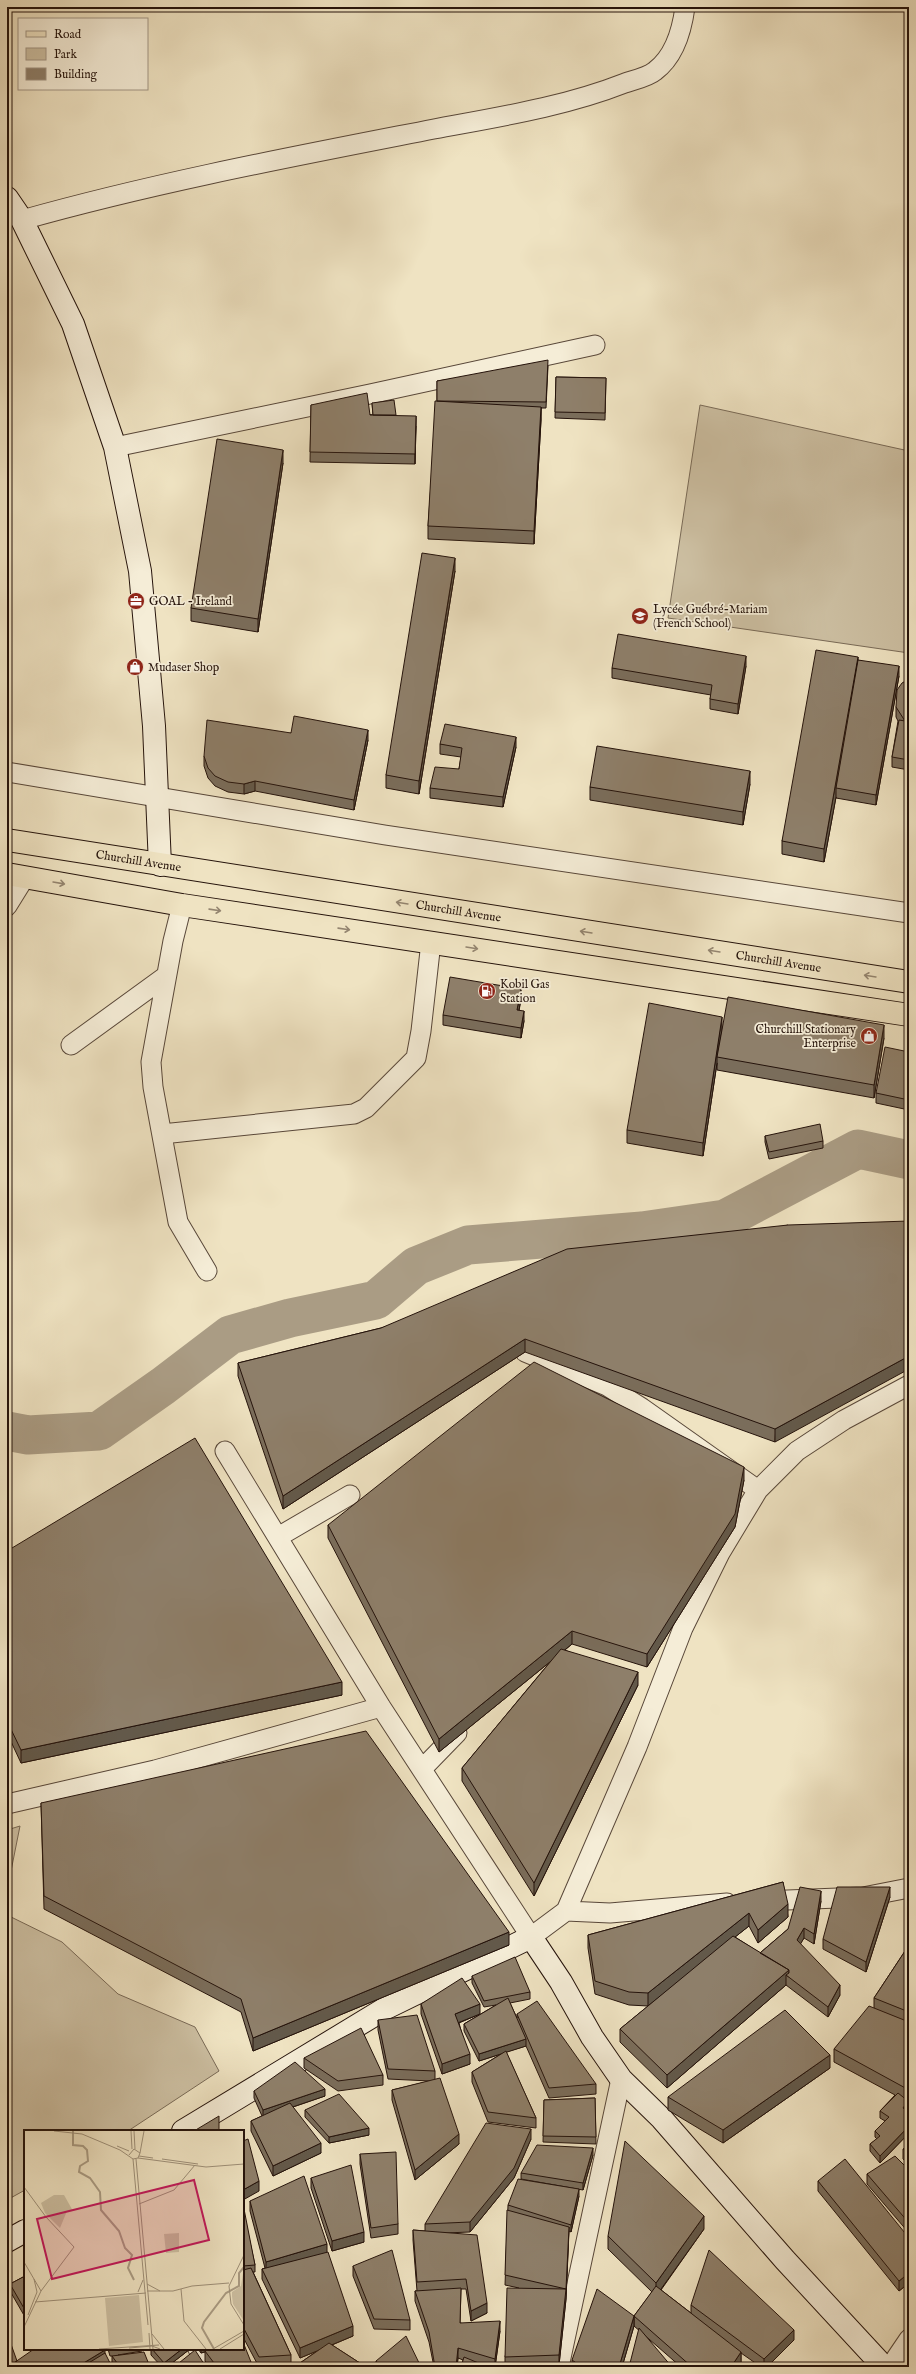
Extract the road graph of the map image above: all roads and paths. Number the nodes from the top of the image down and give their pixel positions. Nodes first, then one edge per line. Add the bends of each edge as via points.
1 (685, 7) edge
2 (7, 198) edge
3 (22, 220) junction
4 (594, 345) dead end
5 (115, 446) junction
6 (7, 772) edge
7 (158, 797) junction
8 (7, 840) edge
9 (160, 865) junction
10 (16, 876) edge
11 (182, 905) junction
12 (7, 906) edge
13 (909, 913) edge
14 (431, 942) junction
15 (166, 976) junction
16 (909, 982) edge
17 (909, 1015) edge
18 (71, 1044) dead end
19 (162, 1134) junction
20 (207, 1271) dead end
21 (525, 1352) edge
22 (909, 1385) edge
23 (225, 1451) dead end
24 (758, 1490) junction
25 (350, 1495) dead end
26 (278, 1537) junction
27 (381, 1707) junction
28 (466, 1723) edge
29 (422, 1769) junction
30 (7, 1804) edge
31 (909, 1888) edge
32 (566, 1911) junction
33 (532, 1937) junction
34 (621, 2079) junction
35 (185, 2130) edge
36 (24, 2232) edge
37 (7, 2240) edge
38 (909, 2339) edge
39 (199, 2350) edge
40 (210, 2367) edge
41 (558, 2367) edge
42 (884, 2367) edge
43 (890, 2367) edge

1 - 3 street via 683,27 674,49 655,72 598,94 519,113 179,180 100,198
2 - 3 street
3 - 5 street via 73,324
4 - 5 street
5 - 7 street via 140,571
6 - 7 street
7 - 9 street
7 - 13 street via 393,836
8 - 9 main road, Churchill Avenue
16 -> 9 main road, Churchill Avenue
10 -> 11 main road
10 - 12 street
11 -> 14 main road
11 - 15 street
14 -> 17 main road
14 - 19 street via 416,1058 366,1108 354,1114
15 - 18 street
15 - 19 street via 151,1062
19 - 20 street via 178,1222
21 - 24 street via 607,1386
22 - 24 street via 844,1420 797,1451
23 - 26 street
24 - 32 street via 720,1552 684,1628 637,1747
25 - 26 street
26 - 27 street
27 - 29 street
27 - 30 street via 155,1770
28 - 29 street
29 - 33 street
31 - 32 street via 862,1897 711,1904 610,1913
32 - 33 street
33 - 34 street via 592,2037
33 - 35 street via 380,2011
34 - 41 street
34 - 42 street via 668,2114 785,2260
36 - 37 street
38 - 43 street
39 - 40 street

